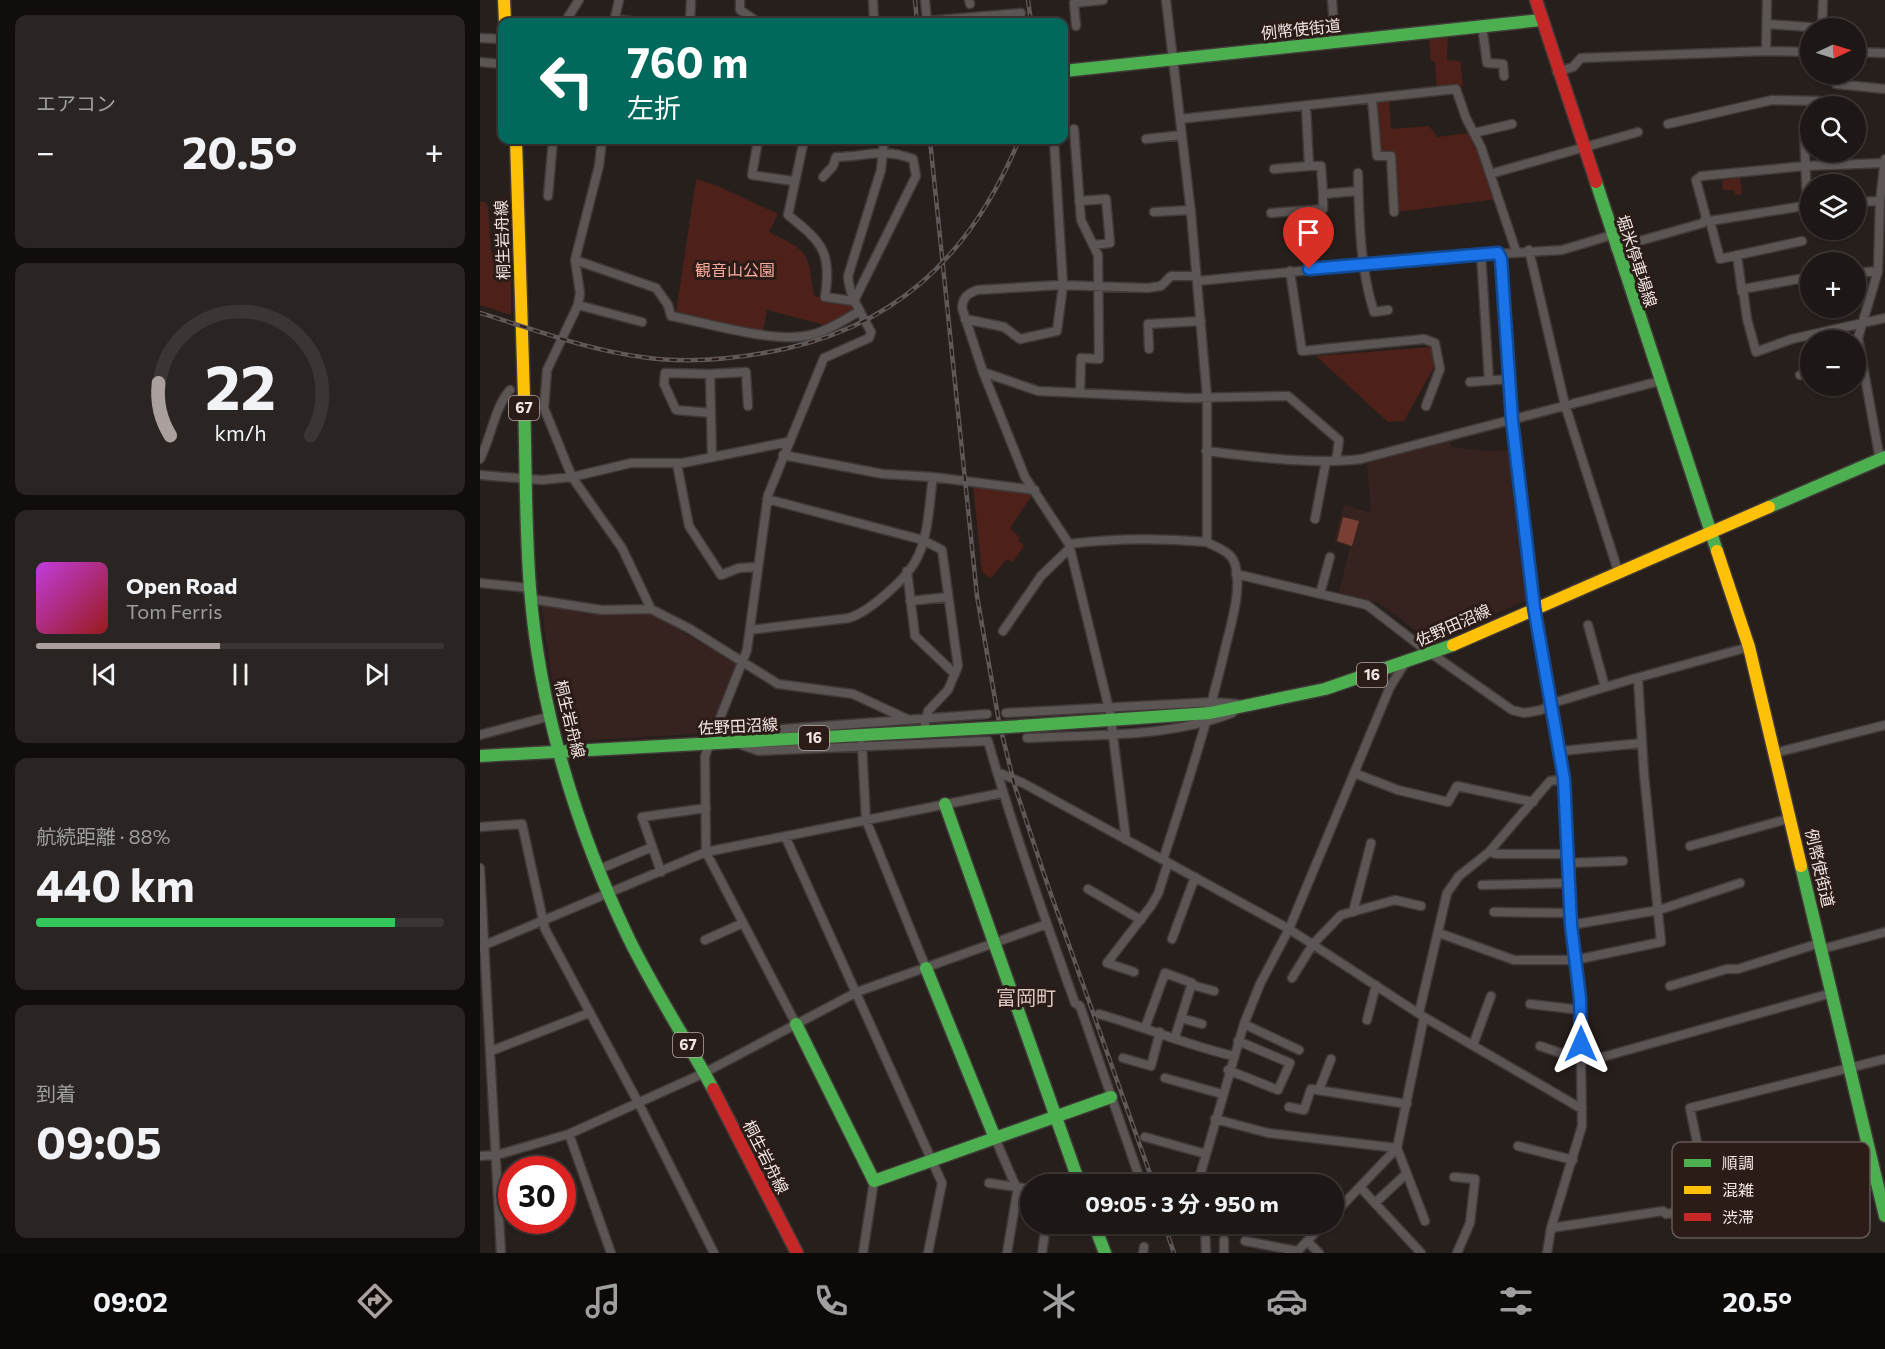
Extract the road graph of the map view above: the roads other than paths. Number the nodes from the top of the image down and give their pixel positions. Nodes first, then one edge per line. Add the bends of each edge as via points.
1 (504, 0) edge
2 (579, 0) edge
3 (619, 0) edge
4 (691, 0) edge
5 (740, 0) edge
6 (873, 0) edge
7 (925, 0) edge
8 (1103, 0) edge
9 (1166, 0) edge
10 (1332, 0) edge
11 (1536, 0) edge
12 (1767, 0) edge
13 (1823, 0) edge
14 (1021, 13) dead end
15 (504, 18) edge
16 (568, 18) edge
17 (615, 18) edge
18 (690, 18) edge
19 (752, 18) edge
20 (874, 18) edge
21 (927, 18) edge
22 (962, 18) edge
23 (1822, 18) edge
24 (1541, 20) junction
25 (1767, 24) junction
26 (1076, 26) dead end
27 (1482, 26) junction
28 (1800, 26) edge
29 (480, 38) edge
30 (498, 39) edge
31 (1335, 42) junction
32 (1766, 51) junction
33 (1800, 52) edge
34 (1866, 52) edge
35 (1885, 53) edge
36 (1172, 59) junction
37 (480, 62) edge
38 (498, 64) edge
39 (1068, 71) edge
40 (1557, 72) junction
41 (1504, 76) dead end
42 (1836, 84) dead end
43 (1885, 89) edge
44 (1372, 99) junction
45 (1800, 101) edge
46 (1306, 105) junction
47 (1180, 119) junction
48 (1512, 124) dead end
49 (1668, 124) dead end
50 (1074, 129) dead end
51 (1638, 132) dead end
52 (1474, 133) junction
53 (1182, 135) junction
54 (1146, 139) dead end
55 (516, 144) edge
56 (553, 144) edge
57 (602, 144) edge
58 (757, 144) edge
59 (803, 144) edge
60 (884, 144) edge
61 (1054, 144) edge
62 (1583, 149) junction
63 (884, 152) junction
64 (1884, 161) edge
65 (1805, 162) edge
66 (1309, 166) junction
67 (1805, 166) junction
68 (1274, 169) dead end
69 (1358, 173) dead end
70 (1490, 174) junction
71 (1806, 174) edge
72 (823, 177) dead end
73 (793, 182) junction
74 (1358, 191) junction
75 (1323, 194) junction
76 (548, 196) dead end
77 (1079, 201) junction
78 (1880, 201) junction
79 (1866, 202) edge
80 (1800, 206) edge
81 (1191, 210) junction
82 (1154, 212) dead end
83 (1394, 212) dead end
84 (1271, 213) dead end
85 (1708, 219) junction
86 (1613, 241) junction
87 (1802, 242) dead end
88 (1093, 245) junction
89 (1528, 250) junction
90 (1516, 252) junction
91 (1498, 253) junction
92 (1481, 254) junction
93 (1737, 255) junction
94 (575, 260) junction
95 (1365, 264) junction
96 (1290, 271) junction
97 (1878, 271) junction
98 (1866, 272) edge
99 (1197, 279) junction
100 (1800, 279) edge
101 (1063, 285) junction
102 (1097, 287) junction
103 (1742, 292) junction
104 (854, 301) junction
105 (578, 305) junction
106 (1388, 310) dead end
107 (860, 311) junction
108 (1885, 318) edge
109 (965, 319) junction
110 (1201, 321) junction
111 (1863, 321) junction
112 (642, 322) dead end
113 (1860, 330) edge
114 (1149, 349) dead end
115 (982, 372) junction
116 (710, 374) junction
117 (1509, 379) junction
118 (1489, 381) junction
119 (1660, 381) junction
120 (1470, 382) dead end
121 (510, 390) dead end
122 (1080, 393) junction
123 (1866, 393) edge
124 (1207, 397) junction
125 (1565, 405) junction
126 (748, 406) dead end
127 (1426, 406) dead end
128 (711, 413) junction
129 (1512, 420) junction
130 (788, 442) junction
131 (1206, 452) junction
132 (783, 455) junction
133 (712, 457) junction
134 (1882, 458) edge
135 (480, 459) edge
136 (1326, 461) junction
137 (1336, 461) junction
138 (676, 464) junction
139 (480, 475) edge
140 (572, 477) junction
141 (933, 477) junction
142 (526, 479) junction
143 (1035, 490) junction
144 (767, 499) junction
145 (1315, 519) dead end
146 (1712, 530) junction
147 (922, 540) junction
148 (1207, 542) junction
149 (1069, 546) junction
150 (1330, 557) dead end
151 (757, 567) junction
152 (907, 571) junction
153 (1618, 571) junction
154 (1236, 574) junction
155 (480, 583) edge
156 (531, 593) junction
157 (1320, 594) junction
158 (948, 597) junction
159 (910, 601) junction
160 (1534, 607) junction
161 (651, 609) junction
162 (1588, 625) dead end
163 (750, 630) junction
164 (1004, 632) dead end
165 (1749, 647) junction
166 (1431, 654) junction
167 (742, 663) junction
168 (1405, 663) junction
169 (955, 674) junction
170 (1638, 679) junction
171 (1605, 687) junction
172 (1551, 705) junction
173 (1109, 711) junction
174 (1210, 712) junction
175 (1006, 713) dead end
176 (987, 714) dead end
177 (551, 716) junction
178 (907, 719) junction
179 (925, 721) junction
180 (1885, 725) edge
181 (1112, 730) junction
182 (480, 735) edge
183 (1027, 738) dead end
184 (736, 743) junction
185 (1642, 743) junction
186 (708, 745) junction
187 (862, 745) junction
188 (560, 751) junction
189 (1561, 752) junction
190 (1775, 753) junction
191 (480, 756) edge
192 (997, 772) junction
193 (1354, 773) junction
194 (1564, 779) junction
195 (1002, 793) junction
196 (1533, 802) junction
197 (945, 804) junction
198 (706, 808) junction
199 (1791, 818) junction
200 (866, 820) junction
201 (480, 827) edge
202 (785, 836) junction
203 (1126, 840) junction
204 (1371, 843) dead end
205 (1689, 846) dead end
206 (652, 847) junction
207 (706, 852) junction
208 (1489, 852) junction
209 (1568, 858) junction
210 (1166, 861) junction
211 (1623, 861) dead end
212 (480, 868) edge
213 (600, 868) junction
214 (661, 872) junction
215 (1195, 877) junction
216 (1569, 883) junction
217 (1740, 883) dead end
218 (1482, 885) dead end
219 (1088, 890) dead end
220 (609, 893) junction
221 (1421, 906) dead end
222 (1659, 909) junction
223 (1353, 912) junction
224 (1494, 912) dead end
225 (1570, 913) junction
226 (1141, 920) junction
227 (543, 921) junction
228 (743, 923) junction
229 (1047, 924) junction
230 (1571, 925) junction
231 (1289, 928) junction
232 (1885, 932) edge
233 (1439, 933) junction
234 (1172, 939) dead end
235 (705, 940) dead end
236 (994, 943) junction
237 (1313, 944) junction
238 (1821, 946) junction
239 (482, 947) edge
240 (1575, 960) junction
241 (926, 968) junction
242 (1134, 972) dead end
243 (1292, 978) dead end
244 (1192, 985) junction
245 (1376, 985) junction
246 (1670, 986) dead end
247 (1214, 991) dead end
248 (857, 992) junction
249 (1832, 993) junction
250 (1491, 996) dead end
251 (1530, 1004) dead end
252 (1581, 1010) junction
253 (589, 1013) junction
254 (1099, 1014) dead end
255 (1422, 1015) junction
256 (1181, 1018) junction
257 (1367, 1020) dead end
258 (484, 1024) edge
259 (796, 1024) junction
260 (1202, 1024) dead end
261 (1244, 1024) junction
262 (1145, 1028) junction
263 (1160, 1032) junction
264 (1175, 1037) junction
265 (1238, 1041) junction
266 (1473, 1046) junction
267 (1539, 1046) dead end
268 (1299, 1050) dead end
269 (491, 1051) junction
270 (1233, 1056) junction
271 (1123, 1058) dead end
272 (1331, 1059) dead end
273 (1885, 1059) edge
274 (1581, 1060) junction
275 (1850, 1067) junction
276 (1228, 1070) junction
277 (704, 1073) junction
278 (1165, 1078) dead end
279 (1319, 1090) junction
280 (1222, 1094) junction
281 (1111, 1096) junction
282 (639, 1104) junction
283 (1407, 1104) junction
284 (1289, 1107) dead end
285 (1582, 1109) junction
286 (1056, 1116) junction
287 (1215, 1119) junction
288 (569, 1134) junction
289 (1145, 1137) dead end
290 (995, 1138) junction
291 (1697, 1142) edge
292 (1868, 1142) edge
293 (1518, 1146) dead end
294 (1397, 1149) junction
295 (1870, 1152) edge
296 (1206, 1154) junction
297 (497, 1155) junction
298 (480, 1156) edge
299 (1871, 1156) joint
300 (933, 1160) junction
301 (1573, 1160) junction
302 (1406, 1173) junction
303 (1076, 1174) edge
304 (1138, 1174) edge
305 (1203, 1174) edge
306 (1454, 1177) dead end
307 (874, 1181) junction
308 (989, 1183) dead end
309 (1017, 1187) junction
310 (1020, 1187) edge
311 (1360, 1187) junction
312 (1375, 1203) junction
313 (1344, 1204) edge
314 (1672, 1214) edge
315 (1885, 1216) edge
316 (1425, 1221) dead end
317 (1551, 1228) junction
318 (1045, 1234) edge
319 (1098, 1234) edge
320 (1205, 1234) edge
321 (1314, 1234) edge
322 (1224, 1240) dead end
323 (1245, 1241) dead end
324 (1307, 1241) junction
325 (1296, 1252) edge
326 (501, 1253) edge
327 (611, 1253) edge
328 (714, 1253) edge
329 (797, 1253) edge
330 (863, 1253) edge
331 (928, 1253) edge
332 (1007, 1253) edge
333 (1042, 1253) edge
334 (1105, 1253) edge
335 (1206, 1253) edge
336 (1224, 1253) edge
337 (1318, 1253) edge
338 (1421, 1253) edge
339 (1457, 1253) edge
340 (1546, 1253) edge

1 - 15 main road
2 - 16 street
3 - 17 street
4 - 18 street
5 - 19 street via 740,10
6 - 20 street
7 - 21 street
8 - 26 street via 1074,3
9 - 36 street
10 - 31 street
11 - 24 main road, 堀米停車場線
12 - 25 street
13 - 23 street
14 - 22 street
24 - 27 main road, 例幣使街道
24 - 40 main road, 堀米停車場線
25 - 28 street
25 - 32 street
27 - 31 main road, 例幣使街道
27 - 41 street via 1487,63 1503,64
29 - 30 street
31 - 36 main road, 例幣使街道
32 - 33 street
32 - 40 street via 1581,58 1573,67
34 - 35 street
36 - 39 main road, 例幣使街道
36 - 47 street
37 - 38 street
40 - 62 main road, 堀米停車場線
42 - 43 street
44 - 46 street
44 - 52 street via 1456,89
44 - 83 street via 1377,156 1391,156
45 - 49 street via 1772,100
46 - 47 street
46 - 66 street
47 - 53 street
48 - 52 street
50 - 77 street
51 - 62 street
52 - 70 street
53 - 54 street
53 - 81 street
55 - 142 main road, 桐生岩舟線 / 67
56 - 76 street
57 - 94 street
58 - 73 street via 752,175
59 - 73 street
60 - 63 street
61 - 101 street
62 - 70 street
62 - 86 main road, 堀米停車場線
63 - 72 street via 836,157
63 - 104 street via 848,276
63 - 104 street via 913,159 916,176
64 - 67 street
64 - 78 street
65 - 67 street
66 - 68 street
66 - 75 street via 1321,166
67 - 71 street
67 - 85 street via 1701,176 1696,180
69 - 74 street
70 - 90 street
73 - 104 street via 788,215 826,253 829,275 825,297
74 - 75 street
74 - 95 street
75 - 84 street via 1323,209
77 - 88 street via 1081,220
77 - 88 street via 1106,199 1110,243
78 - 79 street
78 - 97 street
80 - 85 street
81 - 82 street
81 - 99 street
85 - 86 street
85 - 93 street via 1720,259
86 - 89 street via 1562,250
86 - 119 main road, 堀米停車場線
87 - 93 street
88 - 102 street via 1098,255
89 - 90 street
89 - 125 street
90 - 91 street
91 - 92 street
91 - 117 street
92 - 95 street
92 - 118 street
93 - 103 street
94 - 105 street
94 - 107 street via 656,288 671,316 715,325 784,337 806,336
95 - 96 street
95 - 106 street via 1374,312
96 - 99 street
96 - 127 street via 1302,351 1424,339 1435,343 1440,369
97 - 98 street
97 - 111 street
99 - 102 street via 1171,276 1161,286 1148,288
99 - 110 street
100 - 103 street
101 - 102 street
101 - 109 street via 977,290 963,300
101 - 109 street via 1057,332 1020,339 1004,327
102 - 122 street via 1099,359 1081,358
103 - 111 street via 1756,352
104 - 107 street
105 - 112 street
105 - 140 street via 547,370 543,398 546,417
107 - 130 street via 871,332 869,338 824,358
108 - 111 street
109 - 115 street
110 - 114 street via 1148,324
110 - 124 street
111 - 113 street
115 - 122 street via 1038,391
115 - 143 street via 1025,477
116 - 126 street via 746,372
116 - 128 street
116 - 128 street via 665,373 664,384 676,410
117 - 118 street
117 - 129 street
118 - 120 street
119 - 125 street
119 - 146 main road, 堀米停車場線
121 - 135 street via 499,406
122 - 124 street
123 - 134 street
124 - 131 street
124 - 137 street via 1288,396 1339,440
125 - 129 street
125 - 153 street
128 - 133 street
129 - 137 street via 1361,459
129 - 160 street
130 - 132 street
130 - 133 street
131 - 136 street
131 - 148 street
132 - 141 street via 882,474
132 - 144 street
133 - 138 street
134 - 146 main road, 佐野田沼線 / 16
136 - 137 street
136 - 145 street
138 - 140 street via 631,463
138 - 151 street via 689,526 721,575
139 - 142 street
140 - 142 street
140 - 161 street via 622,548
141 - 143 street
141 - 147 street
142 - 156 main road, 桐生岩舟線 / 67
143 - 149 street
144 - 147 street
144 - 151 street
146 - 153 main road, 佐野田沼線 / 16
146 - 165 main road, 例幣使街道
147 - 152 street via 916,561
147 - 158 street via 942,550
148 - 149 street via 1106,539
148 - 154 street via 1230,554
149 - 164 street via 1041,576
149 - 173 street
150 - 157 street
151 - 163 street
152 - 159 street
152 - 163 street via 863,614
153 - 160 main road, 佐野田沼線 / 16
154 - 157 street
154 - 174 street via 1234,612
155 - 156 street
156 - 161 street via 602,610
156 - 177 main road, 桐生岩舟線 / 67
157 - 166 street via 1374,608
158 - 159 street
158 - 169 street via 958,666
159 - 169 street via 915,636
160 - 166 main road, 佐野田沼線 / 16
160 - 172 street
161 - 167 street
162 - 171 street
163 - 167 street
165 - 170 street
165 - 190 main road, 例幣使街道
166 - 168 main road, 佐野田沼線 / 16
166 - 172 street via 1512,710 1524,713
167 - 178 street via 778,684 853,694
167 - 186 street
168 - 174 main road, 佐野田沼線 / 16 via 1325,689
168 - 193 street via 1390,687
169 - 179 street
170 - 171 street
170 - 185 street
171 - 172 street
172 - 189 street
173 - 174 street
173 - 175 street
174 - 181 street via 1155,730
174 - 184 main road, 佐野田沼線 / 16, bridge
174 - 210 street
176 - 179 street
177 - 182 street
177 - 188 main road, 桐生岩舟線 / 67
178 - 179 street
178 - 184 street via 757,730
180 - 190 street
181 - 183 street
181 - 203 street
184 - 186 main road, 佐野田沼線 / 16
184 - 187 street via 759,751
185 - 189 street
185 - 222 street
186 - 188 main road, 佐野田沼線 / 16
186 - 198 street
187 - 192 street via 988,741
187 - 200 street
188 - 191 main road, 佐野田沼線
188 - 213 main road, 桐生岩舟線 / 67
189 - 194 street
190 - 199 main road, 例幣使街道
192 - 195 street
192 - 203 street
193 - 196 street via 1448,802 1457,786
193 - 231 street
194 - 196 street via 1550,781
194 - 209 street
195 - 197 street
195 - 229 street
196 - 208 street
197 - 200 street
197 - 236 main road
198 - 206 street via 642,817
198 - 207 street
199 - 205 street
199 - 238 main road, 例幣使街道
200 - 202 street
200 - 241 street
201 - 227 street via 522,824
202 - 207 street
202 - 248 street
203 - 210 street
204 - 223 street
206 - 213 street
206 - 214 street
207 - 214 street
207 - 228 street
208 - 209 street
208 - 233 street via 1459,876 1447,893
209 - 211 street
209 - 216 street
210 - 215 street
210 - 226 street via 1158,894
212 - 239 street
213 - 220 main road, 桐生岩舟線 / 67
214 - 220 street
215 - 231 street
215 - 234 street
216 - 218 street
216 - 225 street
217 - 222 street
219 - 226 street
220 - 227 street
220 - 277 main road, 桐生岩舟線 / 67 via 644,967
221 - 223 street via 1395,900
222 - 230 street
222 - 240 street via 1661,942
223 - 237 street via 1341,915
224 - 225 street
225 - 230 street
226 - 242 street via 1107,963
227 - 239 street
227 - 253 street
228 - 235 street
228 - 259 street
229 - 236 street
229 - 281 street
230 - 240 street
231 - 237 street
231 - 261 street
232 - 238 street
233 - 240 street via 1514,960
233 - 255 street
236 - 241 street
236 - 286 main road
237 - 243 street
237 - 245 street
238 - 246 street
238 - 249 main road, 例幣使街道
239 - 258 street
240 - 252 street
241 - 248 street
241 - 290 main road
244 - 247 street
244 - 256 street
244 - 262 street via 1165,973
245 - 255 street
245 - 257 street
248 - 259 street
248 - 300 street
249 - 274 street
249 - 275 main road, 例幣使街道
250 - 266 street
251 - 252 street
252 - 274 street
253 - 269 street
253 - 282 street
254 - 262 street
255 - 266 street
255 - 283 street
256 - 260 street
256 - 264 street
258 - 269 street
259 - 277 street
259 - 307 main road
261 - 265 street
261 - 268 street
262 - 263 street
263 - 264 street
263 - 271 street via 1151,1066
264 - 270 street via 1192,1046
265 - 270 street
265 - 276 street via 1290,1063 1278,1090
266 - 285 street
267 - 274 street
269 - 297 street
270 - 276 street
272 - 279 street
273 - 275 street
274 - 285 street
275 - 291 street via 1690,1108
275 - 292 main road, 例幣使街道
276 - 280 street
277 - 282 street
277 - 329 main road, 桐生岩舟線 / 67
278 - 280 street
279 - 283 street
279 - 284 street via 1311,1089 1304,1110
280 - 287 street
281 - 286 main road
281 - 304 street
282 - 288 street
282 - 328 street
283 - 294 street
285 - 301 street
286 - 290 main road
286 - 303 main road
287 - 294 street via 1268,1133
287 - 296 street
288 - 297 street
288 - 327 street
289 - 296 street
290 - 300 main road
290 - 309 street
293 - 301 street
294 - 302 street
294 - 311 street
295 - 299 main road, 例幣使街道
296 - 305 street
297 - 298 street
297 - 326 street
299 - 315 main road, 例幣使街道
300 - 307 main road
300 - 331 street via 942,1183
301 - 317 street
302 - 312 street
302 - 316 street
306 - 339 street via 1475,1179 1470,1223
307 - 330 street
308 - 309 street
309 - 310 street
309 - 332 street
311 - 312 street
311 - 313 street
312 - 338 street
314 - 317 street via 1626,1215
317 - 340 street
318 - 333 street
319 - 334 main road
320 - 335 street
321 - 324 street
322 - 336 street
323 - 325 street
324 - 325 street
324 - 337 street

